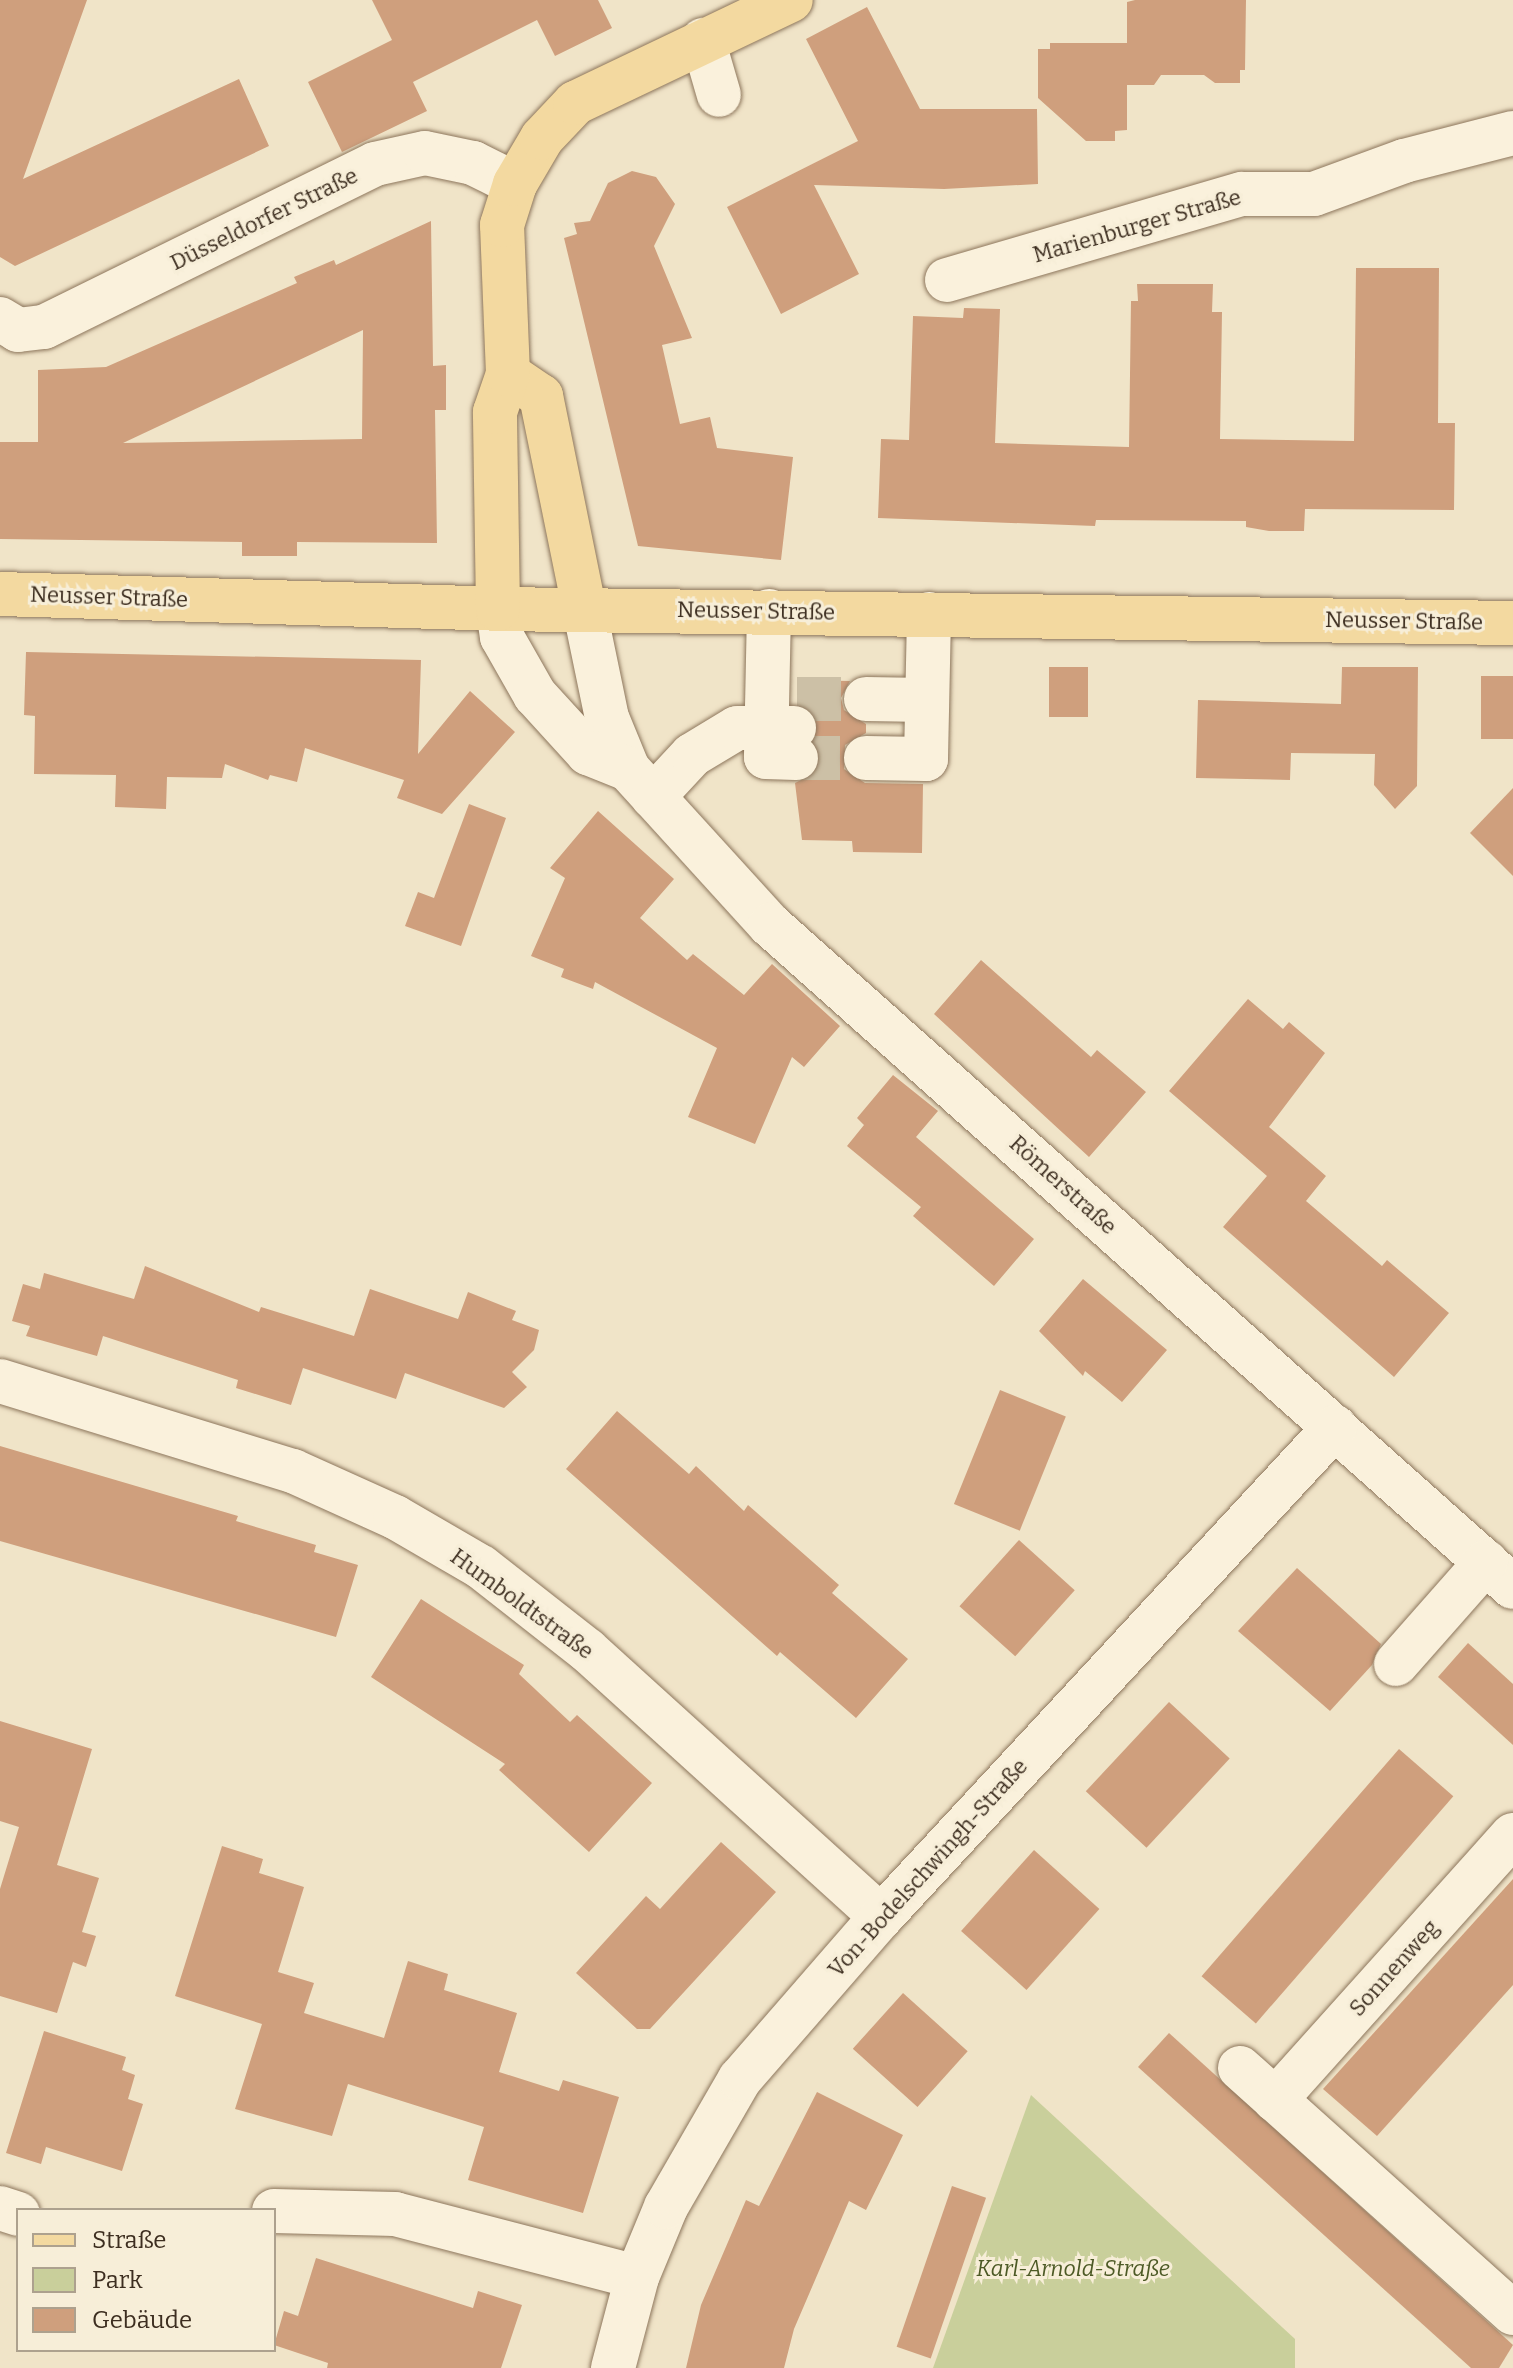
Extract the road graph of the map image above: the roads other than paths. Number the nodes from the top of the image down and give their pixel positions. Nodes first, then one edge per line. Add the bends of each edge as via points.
1 (791, 0) edge
2 (703, 40) junction
3 (719, 95) dead end
4 (1513, 133) edge
5 (515, 184) junction
6 (947, 280) dead end
7 (6, 336) edge
8 (508, 374) junction
9 (0, 594) edge
10 (584, 607) junction
11 (498, 609) junction
12 (769, 611) junction
13 (929, 614) junction
14 (1513, 623) edge
15 (866, 729) tunnel mouth
16 (640, 783) junction
17 (0, 1381) edge
18 (1335, 1427) junction
19 (1500, 1574) edge
20 (1396, 1664) dead end
21 (1513, 1835) edge
22 (881, 1917) junction
23 (1240, 2068) dead end
24 (1275, 2100) junction
25 (276, 2211) edge
26 (637, 2277) junction
27 (1513, 2313) edge
28 (613, 2368) edge

1 - 2 main road
2 - 3 street
2 - 5 main road via 575,103 542,138
4 - 6 street, Marienburger Straße via 1404,161 1314,194 1242,194
5 - 7 street, Düsseldorfer Straße via 473,163 425,153 375,164 44,327
5 - 8 main road via 502,225
8 - 10 main road via 541,396
8 - 11 main road via 495,412
9 - 11 main road, Neusser Straße
10 - 11 main road, Neusser Straße
10 - 12 main road, Neusser Straße
10 - 16 street, Römerstraße via 607,718
11 - 16 street, Römerstraße via 502,637 535,695 588,753
12 - 13 main road, Neusser Straße
12 - 16 street via 785,722 737,728
13 - 14 main road, Neusser Straße
13 - 15 street via 927,715
16 - 18 street, Römerstraße via 770,925
17 - 22 street, Humboldtstraße via 293,1471 395,1517 481,1567 587,1650
18 - 19 street, Römerstraße
18 - 22 street, Von-Bodelschwingh-Straße
19 - 20 street
21 - 24 street, Sonnenweg
22 - 26 street, Von-Bodelschwingh-Straße via 740,2079 666,2207
23 - 24 street
24 - 27 street
25 - 26 street via 395,2214
26 - 28 street, Von-Bodelschwingh-Straße

